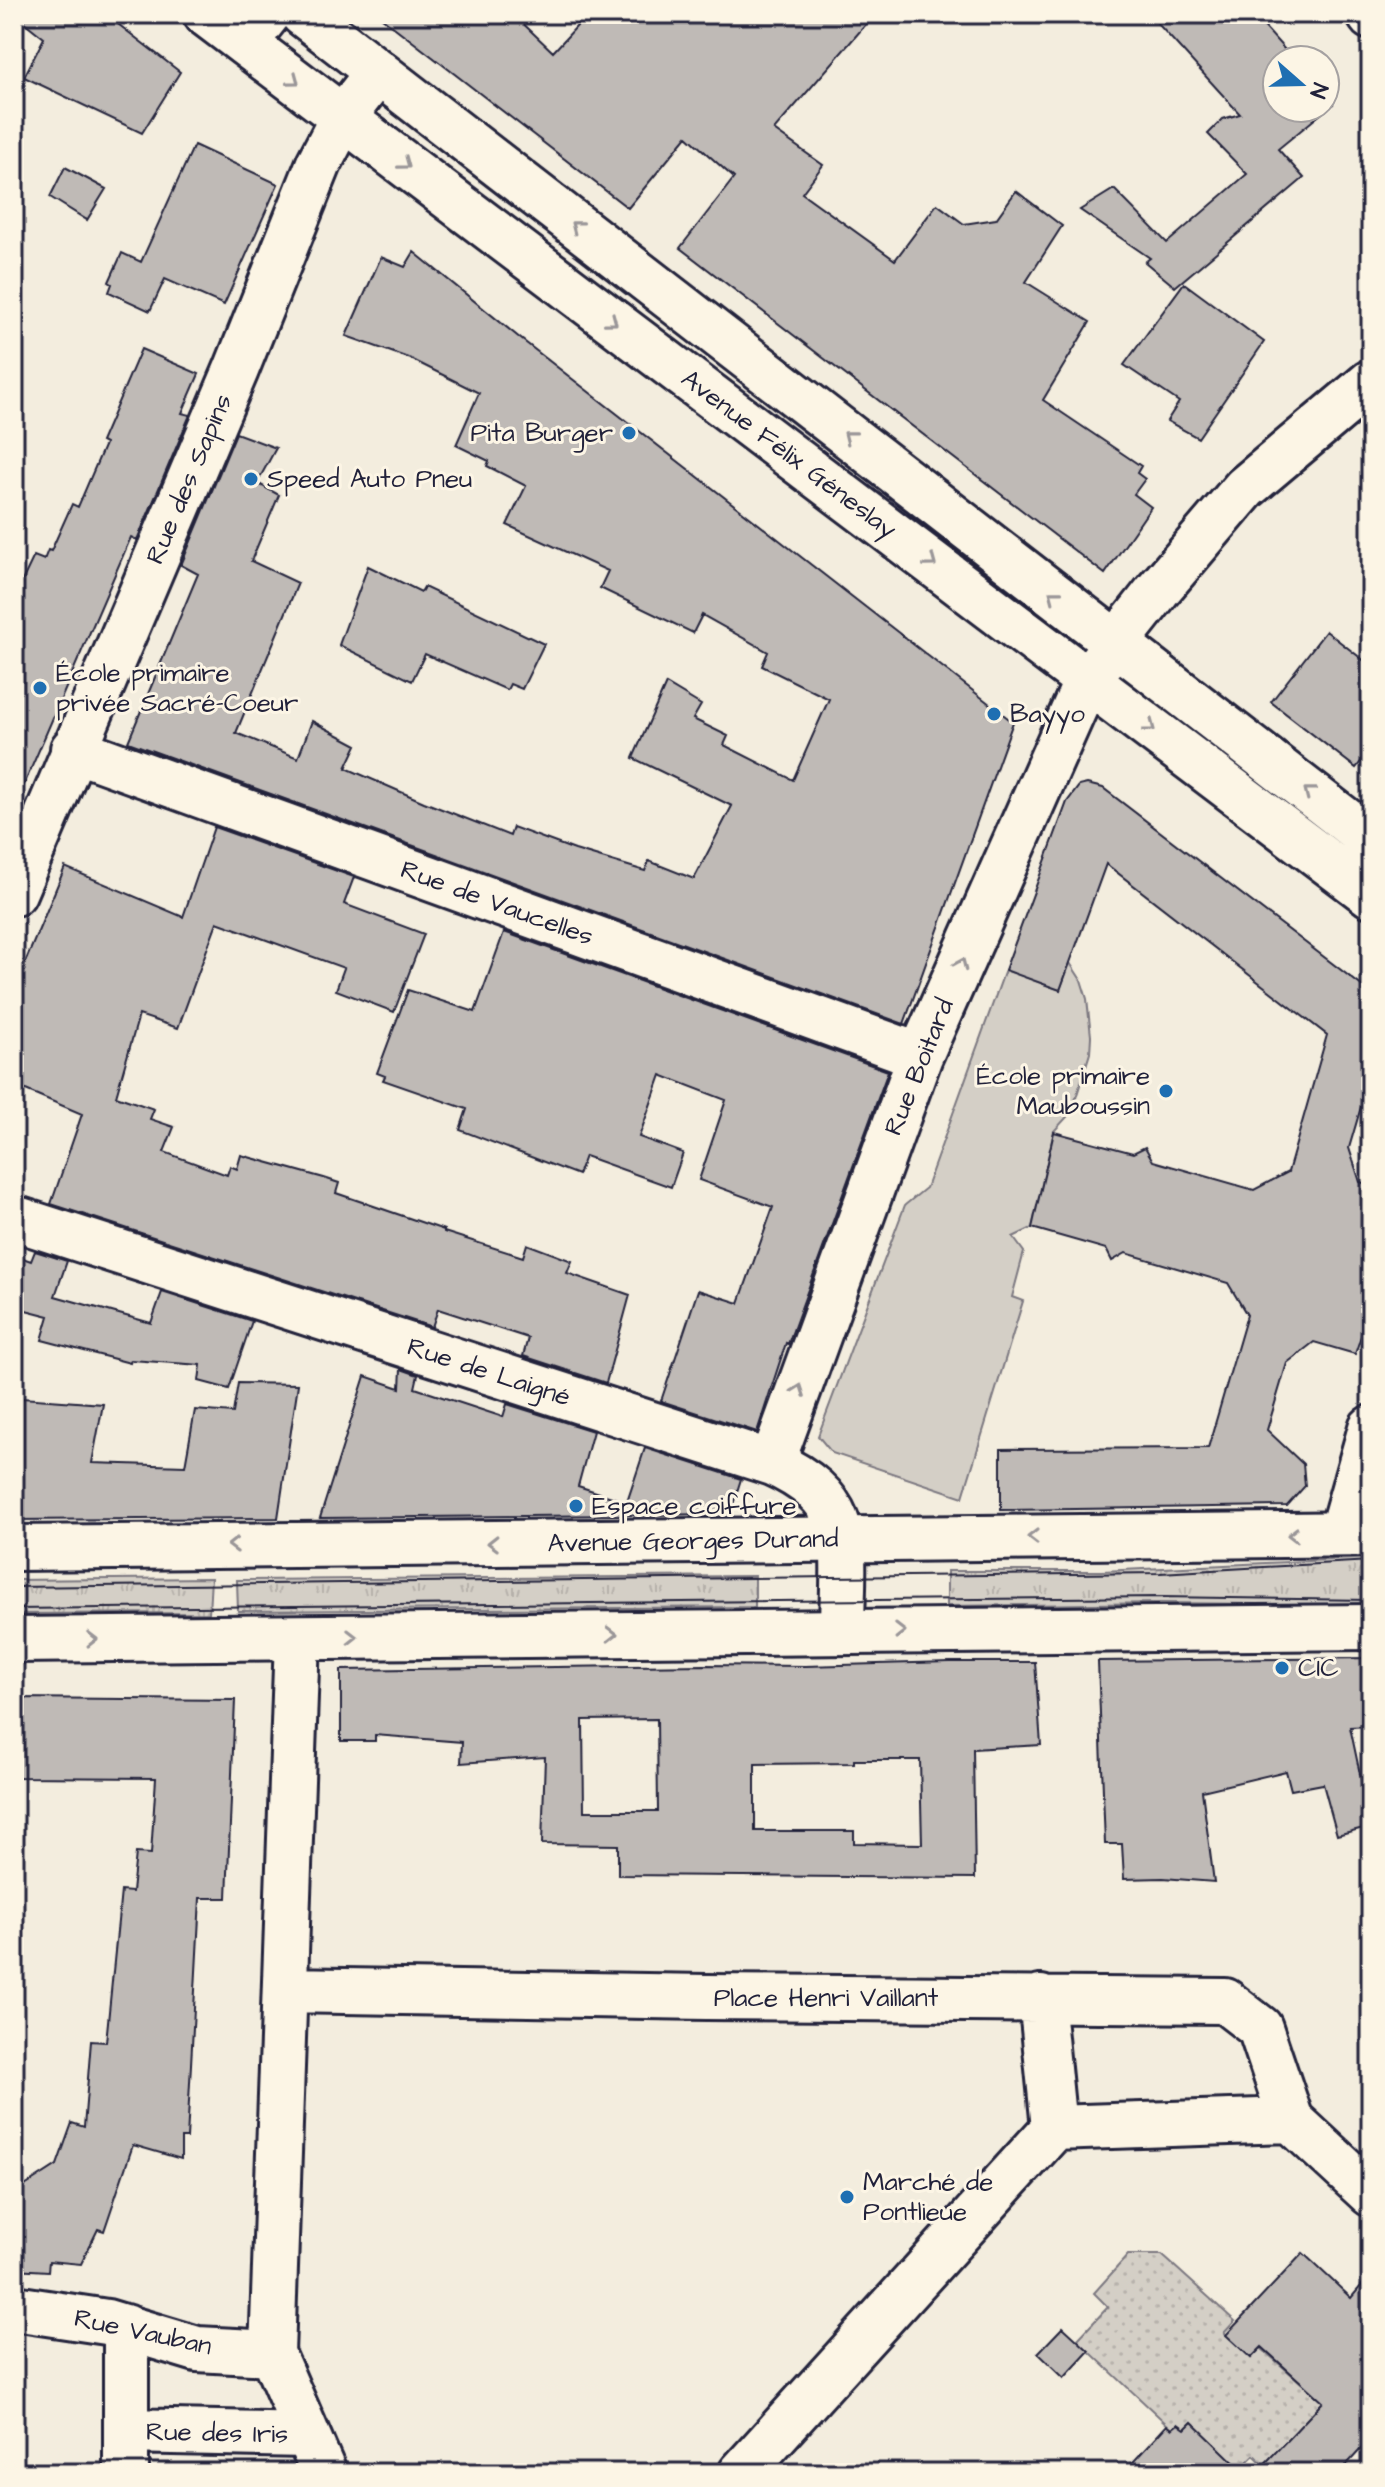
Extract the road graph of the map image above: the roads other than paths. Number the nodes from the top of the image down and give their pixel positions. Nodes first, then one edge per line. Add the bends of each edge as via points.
1 (206, 14) edge
2 (303, 14) edge
3 (257, 29) edge
4 (378, 72) junction
5 (343, 117) junction
6 (1371, 382) edge
7 (1116, 642) junction
8 (1087, 680) junction
9 (73, 749) junction
10 (1371, 840) edge
11 (14, 893) edge
12 (1371, 895) edge
13 (920, 1056) junction
14 (14, 1218) edge
15 (1371, 1428) edge
16 (772, 1463) junction
17 (1356, 1534) edge
18 (842, 1539) junction
19 (14, 1548) edge
20 (1371, 1627) edge
21 (842, 1632) junction
22 (297, 1638) junction
23 (14, 1640) edge
24 (286, 1990) junction
25 (1041, 1998) junction
26 (1291, 2120) junction
27 (1054, 2128) junction
28 (1371, 2194) edge
29 (14, 2308) edge
30 (126, 2327) junction
31 (272, 2353) junction
32 (126, 2452) edge
33 (315, 2454) edge
34 (741, 2473) edge

1 - 3 street, Avenue Félix Géneslay
2 - 4 street, Avenue Félix Géneslay
3 -> 5 street, Avenue Félix Géneslay
4 - 5 street, Rue des Sapins
7 -> 4 street, Avenue Félix Géneslay
5 -> 8 street, Avenue Félix Géneslay
5 - 9 street, Rue des Sapins
6 - 7 street, Rue Boitard via 1245,488
7 - 8 street, Rue Boitard
10 -> 7 street, Avenue Félix Géneslay
8 -> 12 street, Avenue Félix Géneslay
13 -> 8 street, Rue Boitard
9 - 11 street, Rue des Sapins
9 - 13 street, Rue de Vaucelles
16 -> 13 street, Rue Boitard
14 - 16 street, Rue de Laigné
15 - 17 street
16 - 18 street, Rue de Laigné via 800,1475 826,1499
17 -> 18 street, Avenue Georges Durand
18 -> 19 street, Avenue Georges Durand
18 - 21 street, Rue de Laigné
21 -> 20 street
22 -> 21 street
23 -> 22 street
22 - 24 street
24 - 25 street, Place Henri Vaillant
24 - 31 street
25 - 26 street, Place Henri Vaillant via 1225,2001 1260,2028
25 - 27 street
26 - 27 street
26 - 28 street, Place Henri Vaillant
27 - 34 street
29 - 30 street, Rue Vauban
30 - 31 street, Rue Vauban via 197,2349
30 - 32 street
31 - 33 street, Rue des Iris
32 - 33 street, Rue des Iris

